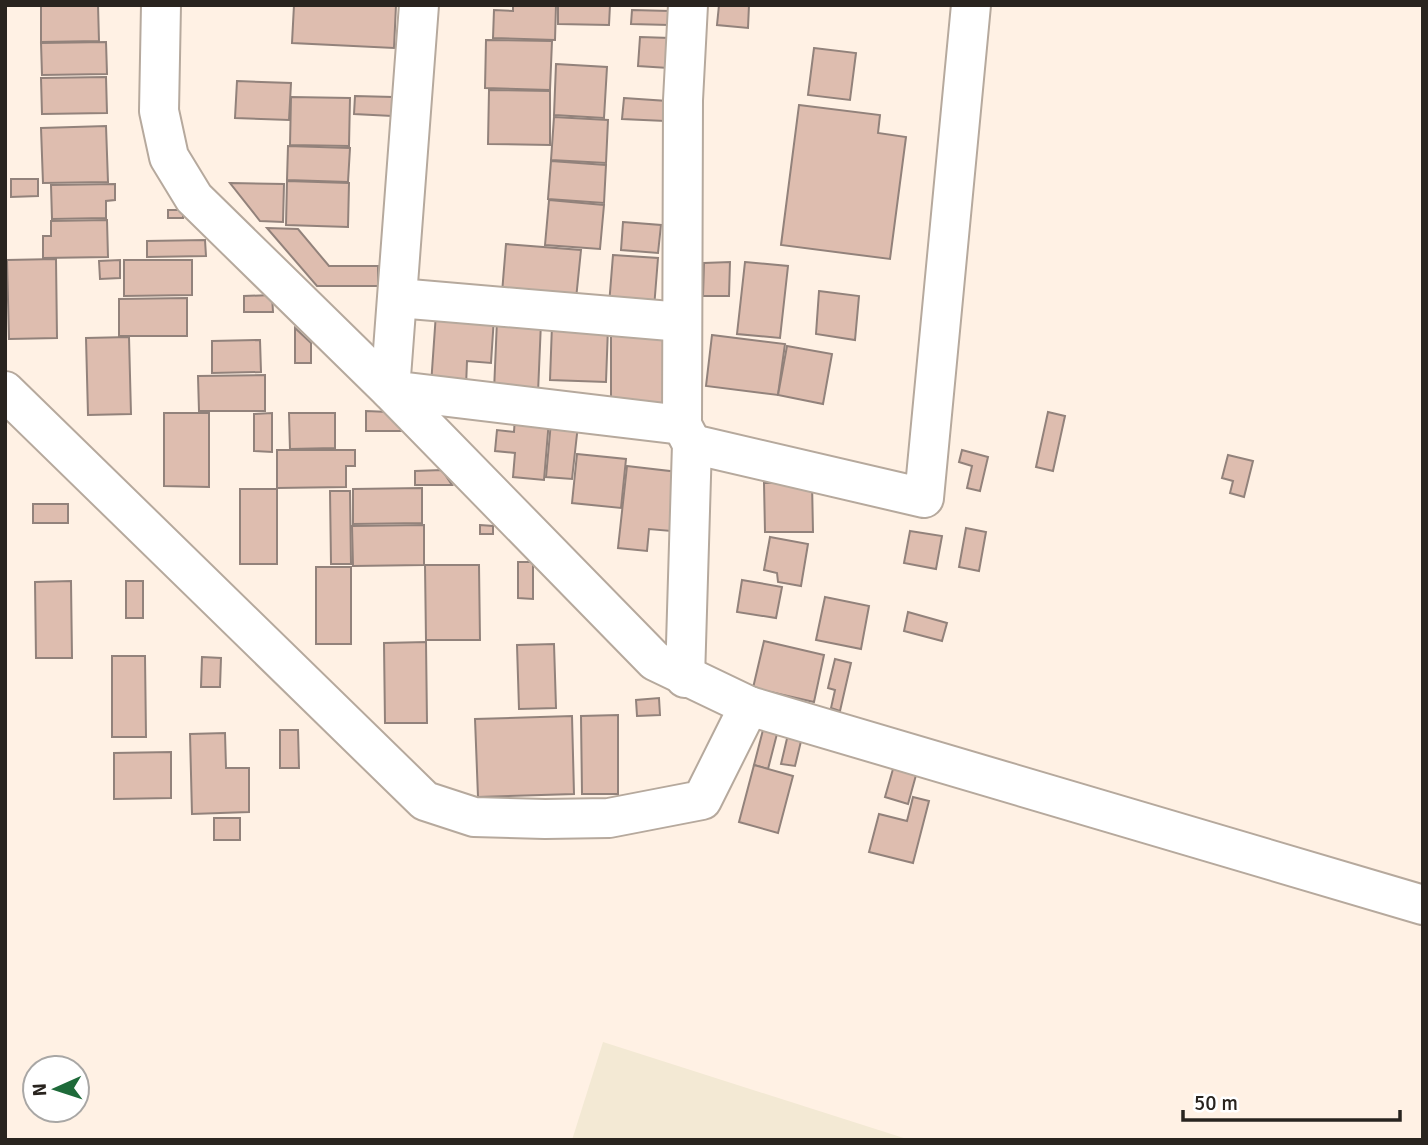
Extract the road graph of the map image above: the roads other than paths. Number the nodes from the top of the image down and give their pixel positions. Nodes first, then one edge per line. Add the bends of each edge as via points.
1 (161, 5) edge
2 (419, 5) edge
3 (688, 5) edge
4 (971, 5) edge
5 (398, 298) junction
6 (682, 322) junction
7 (390, 390) junction
8 (5, 391) edge
9 (687, 435) junction
10 (685, 678) junction
11 (749, 706) junction
12 (1423, 905) edge

1 - 7 street via 159,111 169,157 194,198
2 - 5 street
3 - 6 street via 682,100
4 - 9 street via 924,498
5 - 6 street
5 - 7 street
6 - 9 street
7 - 9 street
7 - 10 street via 655,661
8 - 11 street via 425,801 474,817 545,819 609,818 702,800
9 - 10 street
10 - 11 street
11 - 12 street

